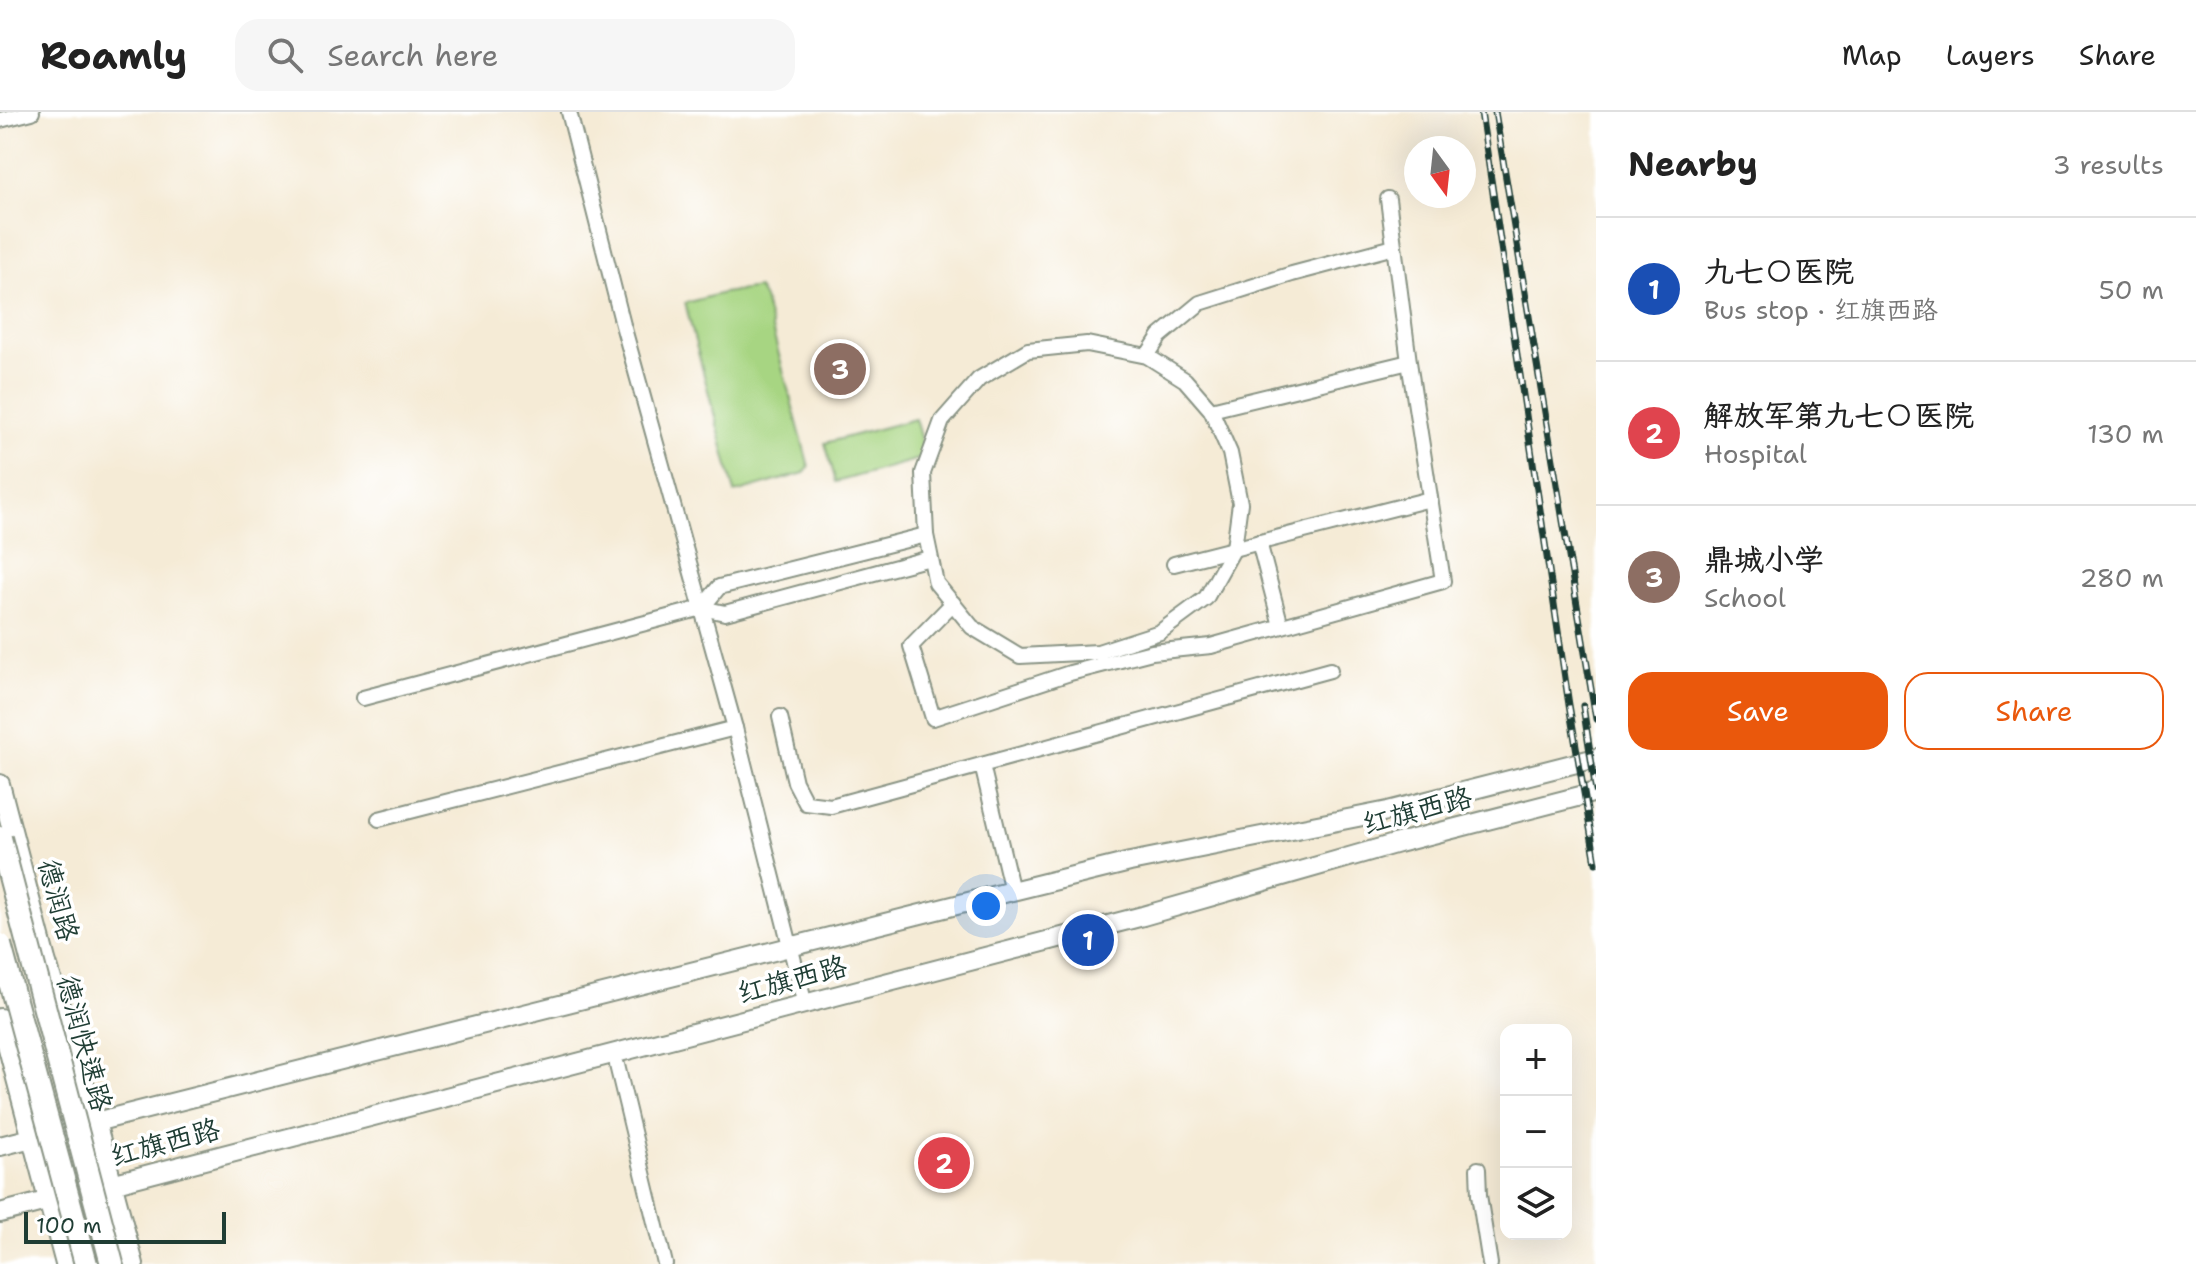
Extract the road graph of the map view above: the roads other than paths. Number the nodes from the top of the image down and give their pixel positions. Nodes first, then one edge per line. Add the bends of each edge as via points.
1 (32, 112) edge
2 (569, 112) edge
3 (0, 120) edge
4 (1388, 199) dead end
5 (1394, 247) junction
6 (1147, 356) junction
7 (1409, 362) junction
8 (1211, 410) junction
9 (1430, 499) junction
10 (926, 535) junction
11 (1259, 542) junction
12 (1234, 548) junction
13 (930, 558) junction
14 (1174, 564) dead end
15 (953, 603) junction
16 (702, 608) junction
17 (1281, 626) junction
18 (1100, 658) junction
19 (1330, 670) dead end
20 (363, 698) dead end
21 (780, 717) dead end
22 (735, 728) junction
23 (1596, 758) edge
24 (982, 765) junction
25 (0, 784) edge
26 (1596, 792) edge
27 (379, 819) dead end
28 (0, 838) edge
29 (1012, 891) junction
30 (0, 945) edge
31 (789, 946) junction
32 (805, 1005) junction
33 (0, 1018) edge
34 (617, 1065) dead end
35 (96, 1122) junction
36 (31, 1138) junction
37 (0, 1146) edge
38 (1478, 1169) dead end
39 (113, 1185) junction
40 (47, 1201) junction
41 (0, 1213) edge
42 (65, 1264) edge
43 (86, 1264) edge
44 (112, 1264) edge
45 (134, 1264) edge
46 (665, 1264) edge
47 (1490, 1264) edge

1 - 3 street
2 - 16 street
4 - 5 street
5 - 6 street via 1200,303 1160,336
5 - 7 street
6 - 8 street via 1185,380
6 - 10 street via 1087,344 1028,350 979,379 942,421 923,473
7 - 8 street
7 - 9 street
8 - 12 street via 1230,453 1240,503
9 - 11 street
9 - 17 street via 1443,581
10 - 13 street
10 - 16 street via 719,587
11 - 12 street
11 - 17 street
12 - 14 street
12 - 18 street via 1206,598 1160,632
13 - 15 street via 936,583
13 - 16 street via 725,613
15 - 18 street via 972,627 1020,656
15 - 18 street via 911,646 933,718
16 - 20 street
16 - 22 street
17 - 18 street via 1211,646
19 - 24 street
21 - 24 street via 795,782 806,803 831,806
22 - 27 street
22 - 31 street
23 - 29 main road, 红旗西路 via 1388,811
24 - 29 street
25 - 35 main road, 德润路
26 - 32 main road, 红旗西路
28 - 44 highway, 德润快速路, bridge
29 - 31 main road, 红旗西路
30 - 43 highway, 德润快速路, bridge
31 - 32 street
31 - 35 main road, 红旗西路
32 - 39 main road, 红旗西路
33 - 36 main road
34 - 46 street
35 - 36 main road, 红旗西路
35 - 39 main road, 德润路
36 - 37 main road, 红旗西路
36 - 40 main road
38 - 47 street
39 - 40 main road, 红旗西路
39 - 45 main road
40 - 41 main road, 红旗西路
40 - 42 main road

